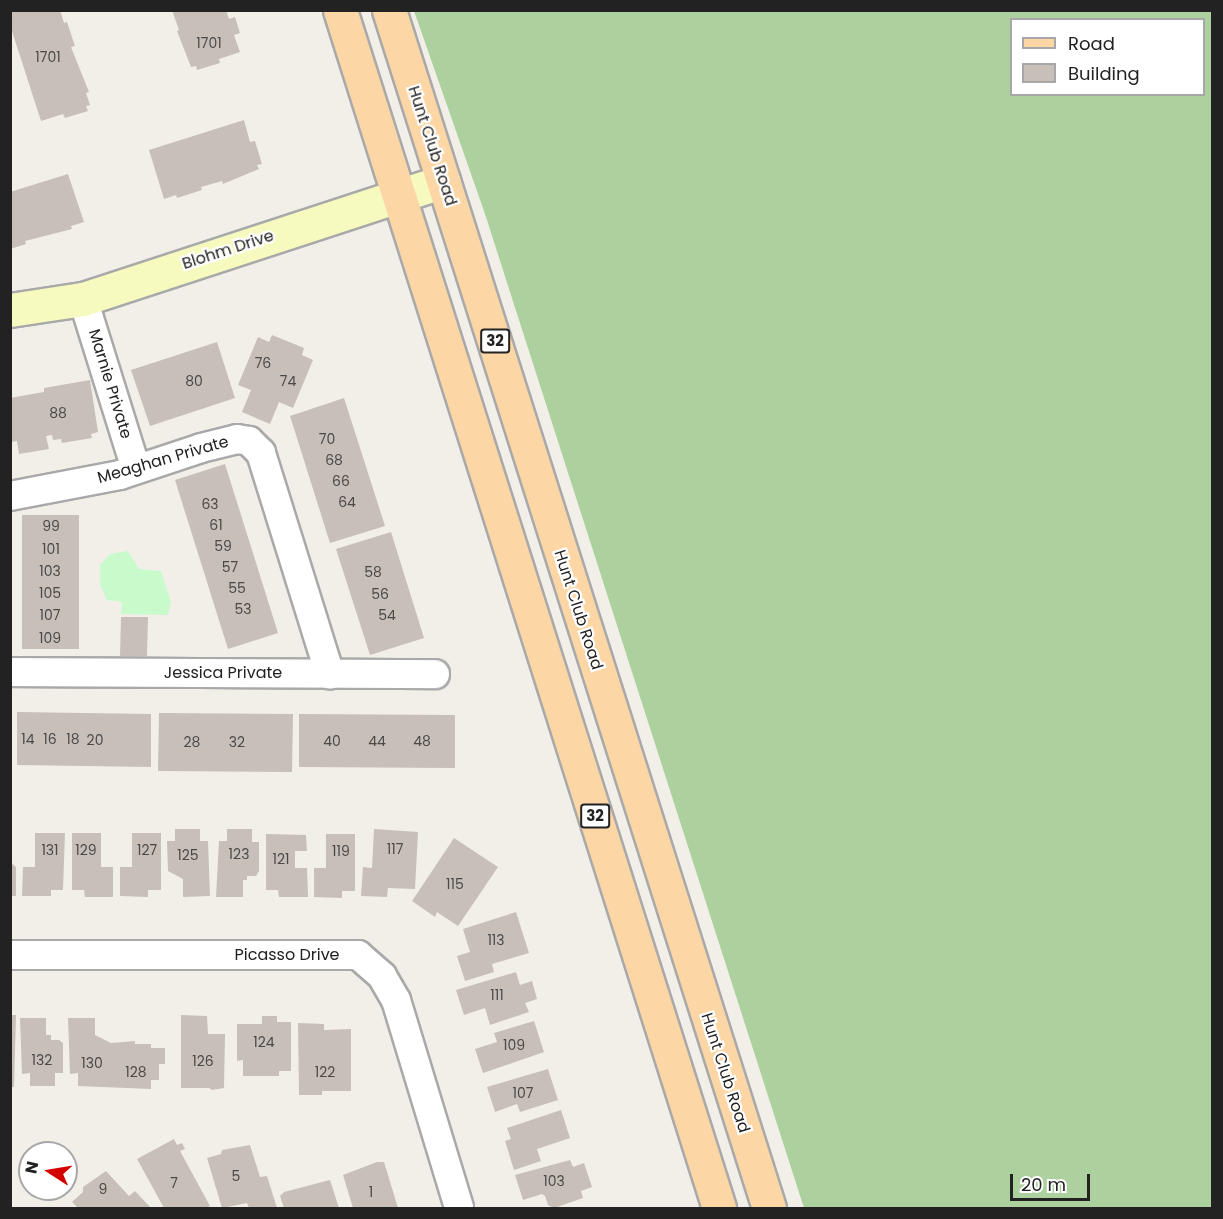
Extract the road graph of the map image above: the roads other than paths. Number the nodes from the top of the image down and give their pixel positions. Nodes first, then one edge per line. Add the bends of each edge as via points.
1 (340, 10) edge
2 (389, 10) edge
3 (443, 181) junction
4 (398, 193) junction
5 (83, 299) junction
6 (10, 310) edge
7 (136, 469) junction
8 (10, 495) edge
9 (10, 672) edge
10 (330, 674) junction
11 (435, 674) dead end
12 (10, 955) edge
13 (459, 1209) edge
14 (719, 1209) edge
15 (769, 1209) edge

1 - 4 main road, 32
2 - 3 main road, Hunt Club Road / 32
3 - 4 street, Blohm Drive
3 - 15 main road, Hunt Club Road / 32
4 - 5 street, Blohm Drive
4 - 14 main road, 32
5 - 6 street, Blohm Drive
5 - 7 street, Marnie Private
7 - 8 street, Meaghan Private via 64,487
7 - 10 street, Meaghan Private via 237,439 249,441 261,453
9 - 10 street, Jessica Private
10 - 11 street, Jessica Private
12 - 13 street, Picasso Drive via 358,955 382,976 396,1000

